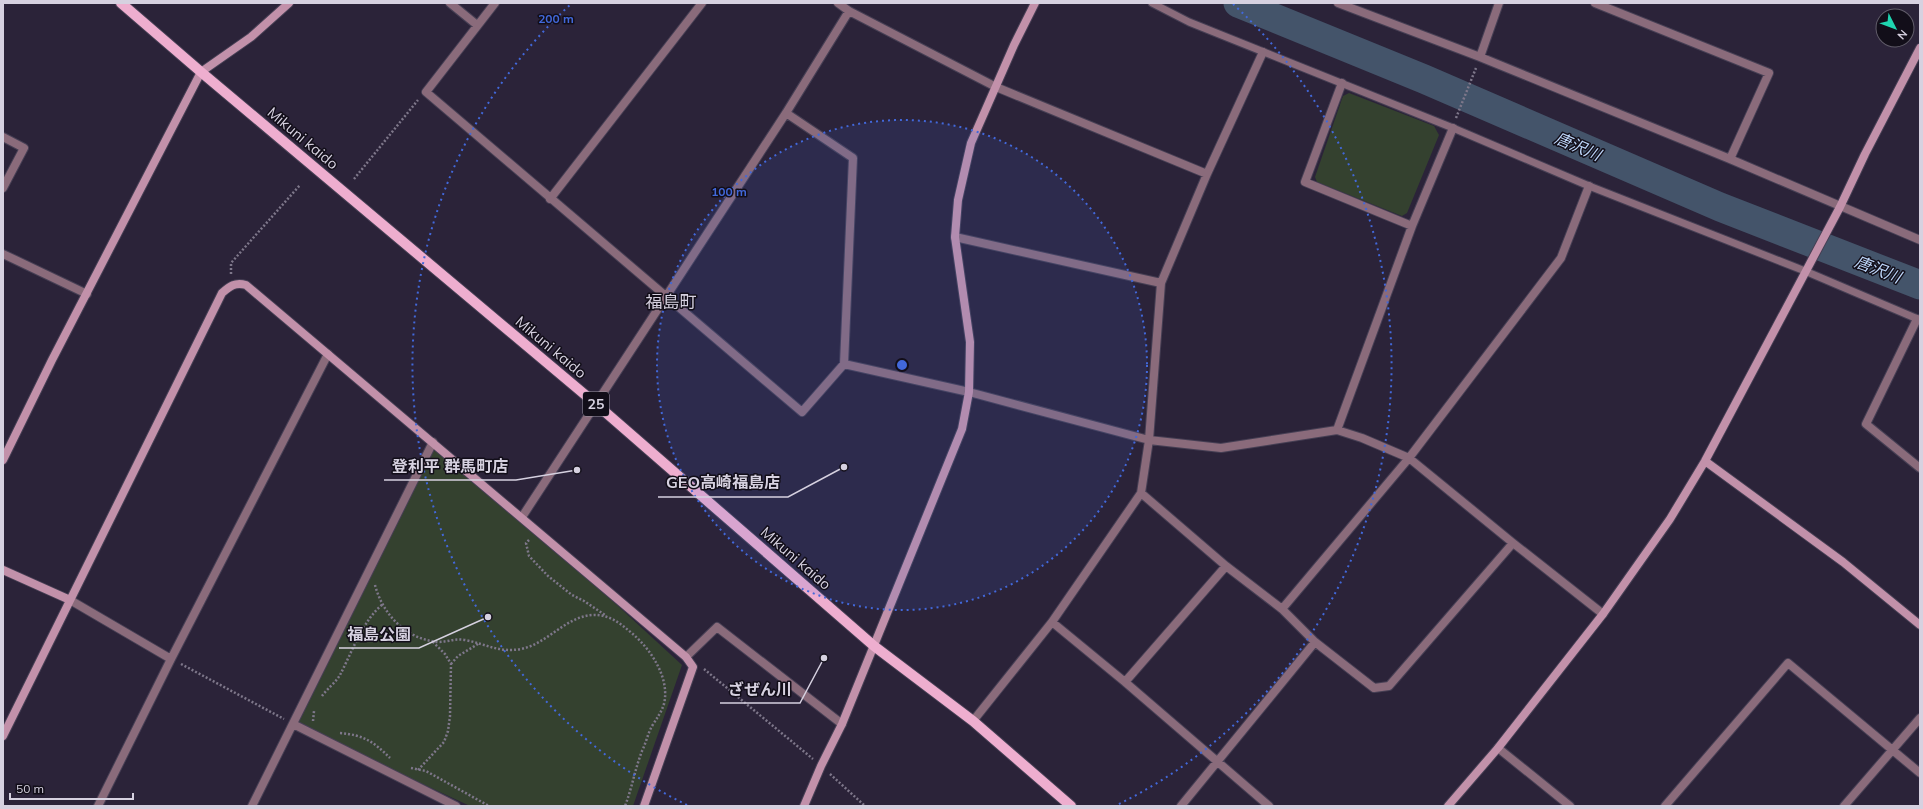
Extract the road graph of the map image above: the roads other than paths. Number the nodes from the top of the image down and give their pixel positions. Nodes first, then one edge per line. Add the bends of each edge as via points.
1 (121, 3) edge
2 (290, 3) edge
3 (450, 3) edge
4 (495, 3) edge
5 (702, 3) edge
6 (838, 3) edge
7 (1035, 3) edge
8 (1152, 3) edge
9 (1338, 3) edge
10 (1499, 3) edge
11 (1595, 3) edge
12 (849, 11) junction
13 (478, 25) junction
14 (1920, 48) edge
15 (1263, 52) junction
16 (1480, 57) junction
17 (201, 72) junction
18 (1342, 83) junction
19 (996, 86) junction
20 (786, 113) junction
21 (1453, 128) junction
22 (3, 137) edge
23 (1730, 159) junction
24 (1207, 174) junction
25 (1589, 186) junction
26 (3, 188) edge
27 (550, 199) junction
28 (1840, 207) junction
29 (1412, 226) junction
30 (955, 237) junction
31 (1920, 240) edge
32 (3, 254) edge
33 (1805, 271) junction
34 (1161, 283) junction
35 (87, 294) junction
36 (665, 296) junction
37 (1919, 319) edge
38 (328, 354) junction
39 (844, 364) junction
40 (969, 392) junction
41 (596, 404) junction
42 (1337, 430) junction
43 (1149, 440) junction
44 (433, 442) junction
45 (1409, 458) junction
46 (3, 460) edge
47 (1705, 461) junction
48 (1920, 468) edge
49 (1141, 493) junction
50 (522, 517) junction
51 (1513, 543) junction
52 (1226, 566) junction
53 (3, 570) edge
54 (70, 600) junction
55 (1282, 609) junction
56 (1603, 614) junction
57 (1052, 622) junction
58 (1920, 625) edge
59 (1315, 642) junction
60 (874, 646) junction
61 (686, 658) junction
62 (171, 659) junction
63 (1125, 682) junction
64 (1920, 718) edge
65 (973, 721) junction
66 (293, 724) junction
67 (842, 724) junction
68 (3, 736) edge
69 (1498, 748) junction
70 (1893, 750) junction
71 (1218, 763) junction
72 (1920, 773) edge
73 (98, 806) edge
74 (252, 806) edge
75 (456, 806) edge
76 (644, 806) edge
77 (804, 806) edge
78 (1071, 806) edge
79 (1181, 806) edge
80 (1269, 806) edge
81 (1448, 806) edge
82 (1570, 806) edge
83 (1665, 806) edge
84 (1844, 806) edge

1 - 17 main road, Mikuni kaido / 25
2 - 17 street via 251,37
3 - 13 street
4 - 13 street
5 - 27 street
6 - 12 street
7 - 19 street
8 - 15 lane via 1189,22
9 - 16 street
10 - 16 street
11 - 23 street via 1769,73
12 - 19 street
12 - 20 street
13 - 27 street via 426,92
14 - 28 street via 1864,154
15 - 18 lane
15 - 24 street
16 - 23 street
17 - 35 street
17 - 41 main road, Mikuni kaido / 25
18 - 21 lane
18 - 29 street via 1305,182
19 - 24 street
19 - 30 street via 971,143 958,200
20 - 36 street
20 - 39 street via 854,158
21 - 25 lane
21 - 29 street
22 - 26 street via 24,148
23 - 28 street
24 - 34 street
25 - 33 lane
25 - 45 street via 1561,258
27 - 36 street
28 - 31 street
28 - 33 street
29 - 42 street
30 - 34 street
30 - 40 street via 970,342
32 - 35 street
33 - 37 lane
33 - 47 street
34 - 43 street
35 - 46 street
36 - 39 street via 802,412
36 - 41 street
37 - 48 street via 1866,424
38 - 44 street
38 - 54 street via 246,285 230,285 222,293
38 - 62 street
39 - 40 street
40 - 43 street
40 - 60 street via 962,429
41 - 50 street
41 - 60 main road, Mikuni kaido / 25
42 - 43 street via 1221,448
42 - 45 street via 1389,448
43 - 49 street
44 - 50 street
44 - 66 street
45 - 51 street
45 - 55 street
47 - 56 street via 1670,519
47 - 58 street via 1843,562
49 - 52 street
49 - 57 street
50 - 61 street
51 - 56 street
51 - 59 street via 1389,686 1374,688
52 - 55 street
52 - 63 street
53 - 54 street
54 - 62 street
54 - 68 street
55 - 59 street
56 - 69 street
57 - 63 street
57 - 65 street
59 - 71 street
60 - 65 main road, Mikuni kaido / 25
60 - 67 street
61 - 67 street via 717,627
61 - 76 street via 693,667
62 - 73 street
63 - 71 street
64 - 70 street
65 - 78 main road, Mikuni kaido / 25
66 - 74 street
66 - 75 street
67 - 77 street via 820,766
69 - 81 street
69 - 82 street
70 - 72 street
70 - 83 street via 1788,663
70 - 84 street
71 - 79 street
71 - 80 street

